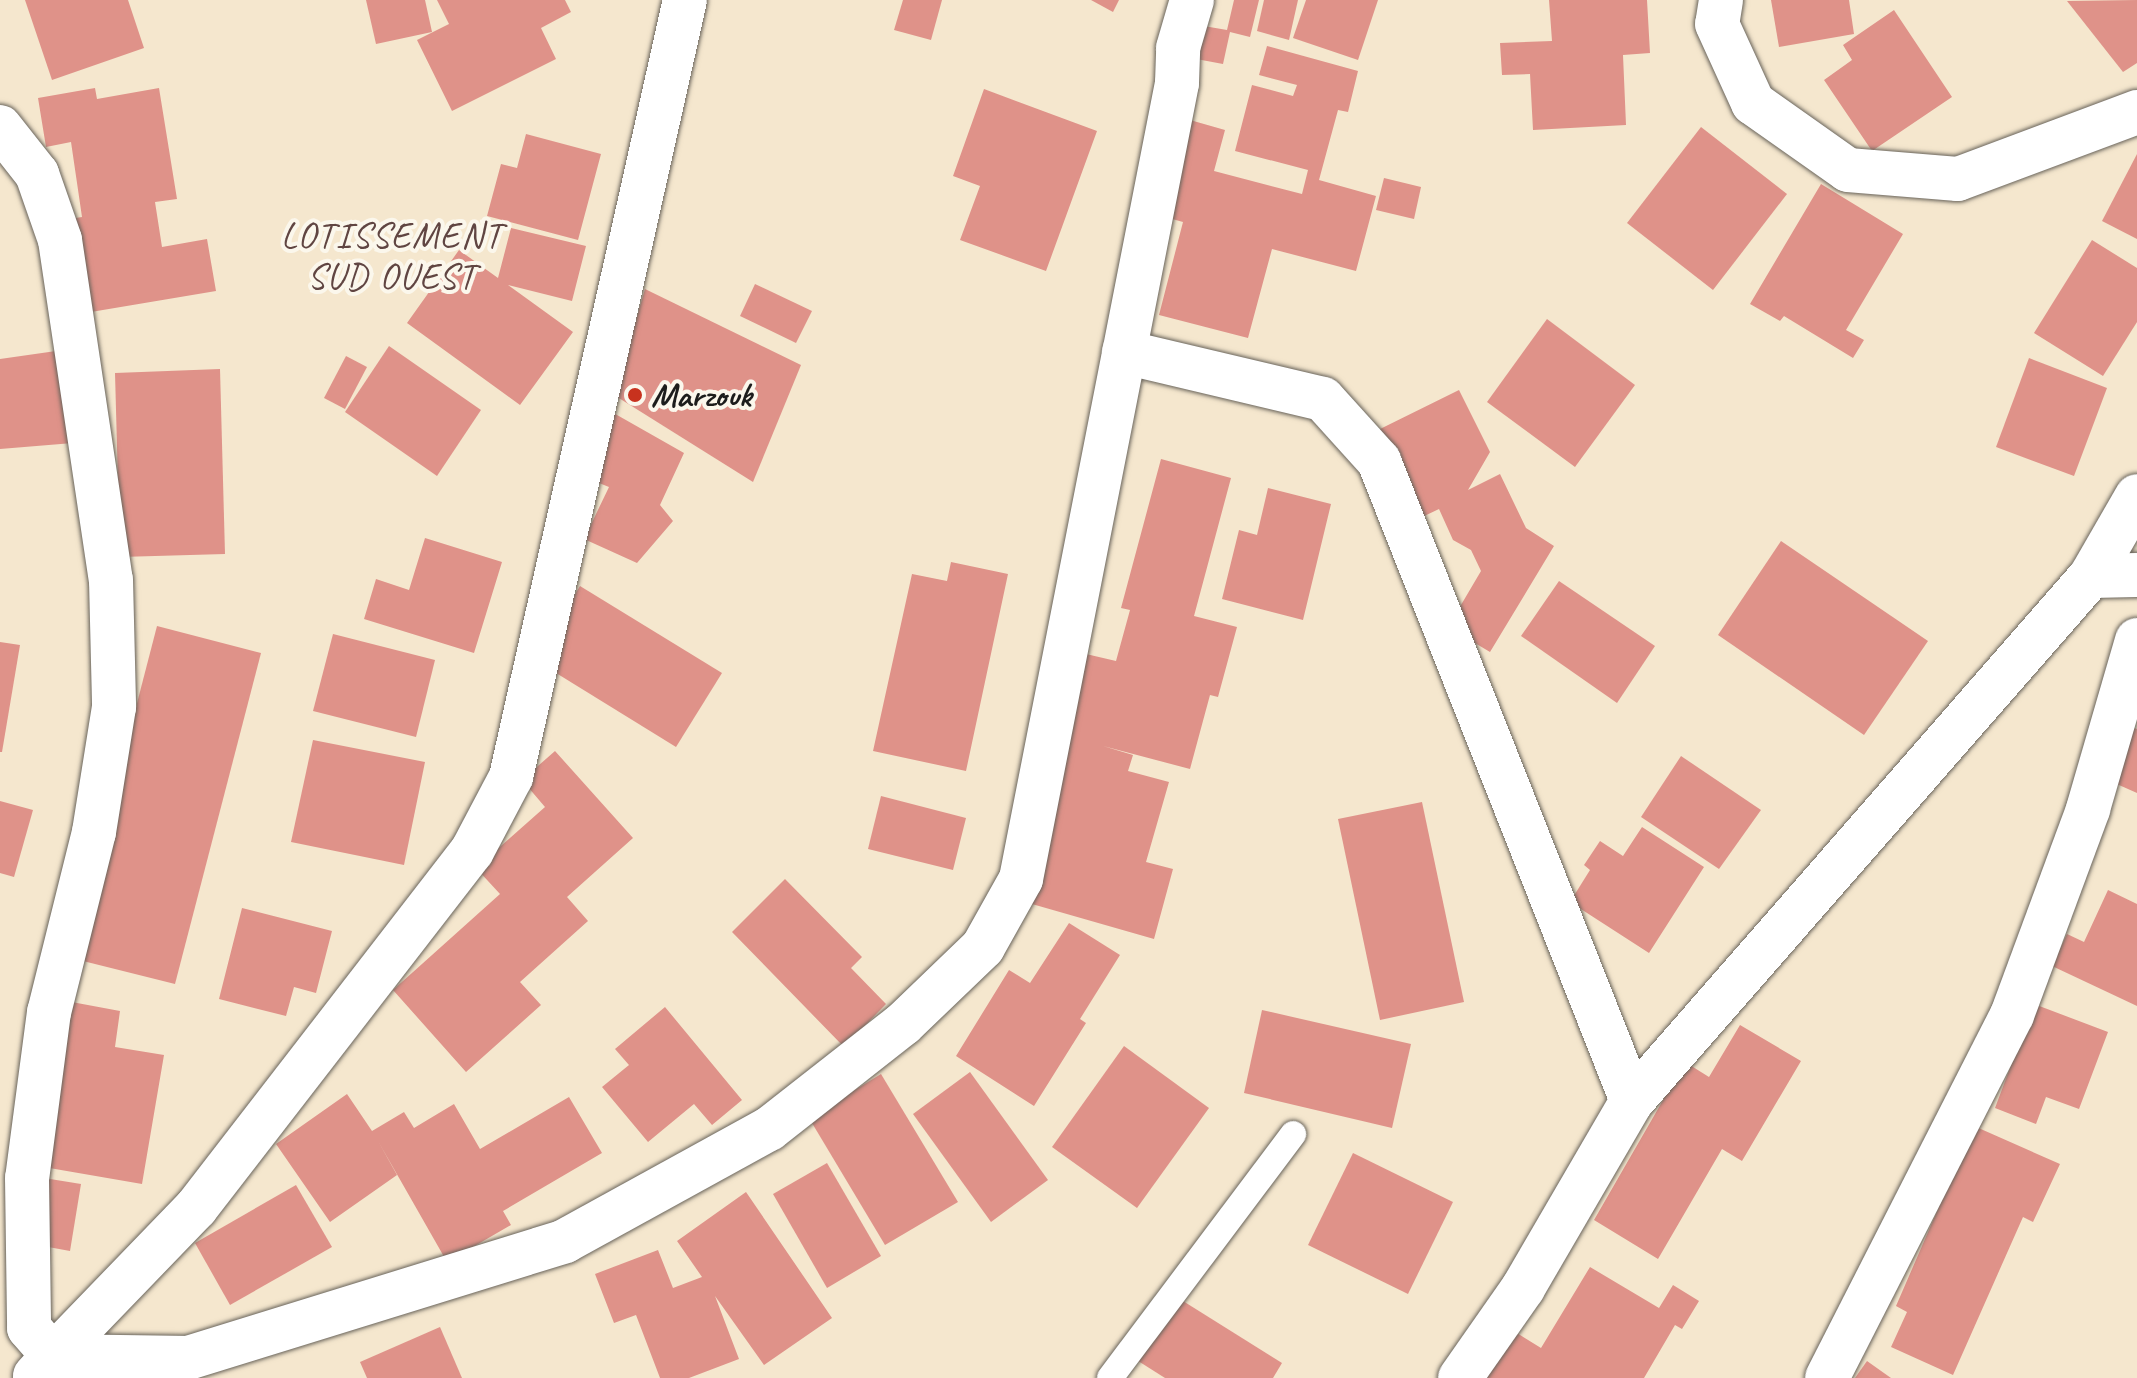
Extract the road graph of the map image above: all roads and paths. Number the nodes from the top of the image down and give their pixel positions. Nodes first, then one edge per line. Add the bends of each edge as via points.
1 (1192, 0) edge
2 (1721, 0) edge
3 (677, 7) edge
4 (2137, 112) edge
5 (0, 127) edge
6 (1124, 352) junction
7 (2137, 496) edge
8 (2137, 575) edge
9 (2091, 576) junction
10 (2137, 640) edge
11 (1632, 1101) junction
12 (1293, 1134) dead end
13 (43, 1367) edge
14 (1110, 1378) edge
15 (1460, 1378) edge
16 (1827, 1378) edge

1 - 6 street via 1178,48 1177,83
2 - 4 street via 1717,24 1753,103 1848,170 1958,179
3 - 13 street via 511,777 472,851 215,1184
5 - 13 street via 37,174 60,240 111,580 114,707 94,832 49,1012 27,1178 29,1328
6 - 11 street via 1323,399 1379,461
6 - 13 street via 1021,879 983,947 903,1024 769,1129 565,1241 188,1358
7 - 9 street
8 - 9 street
9 - 11 street
10 - 16 street via 2088,809 2012,1015
11 - 15 street via 1523,1288
12 - 14 lane

